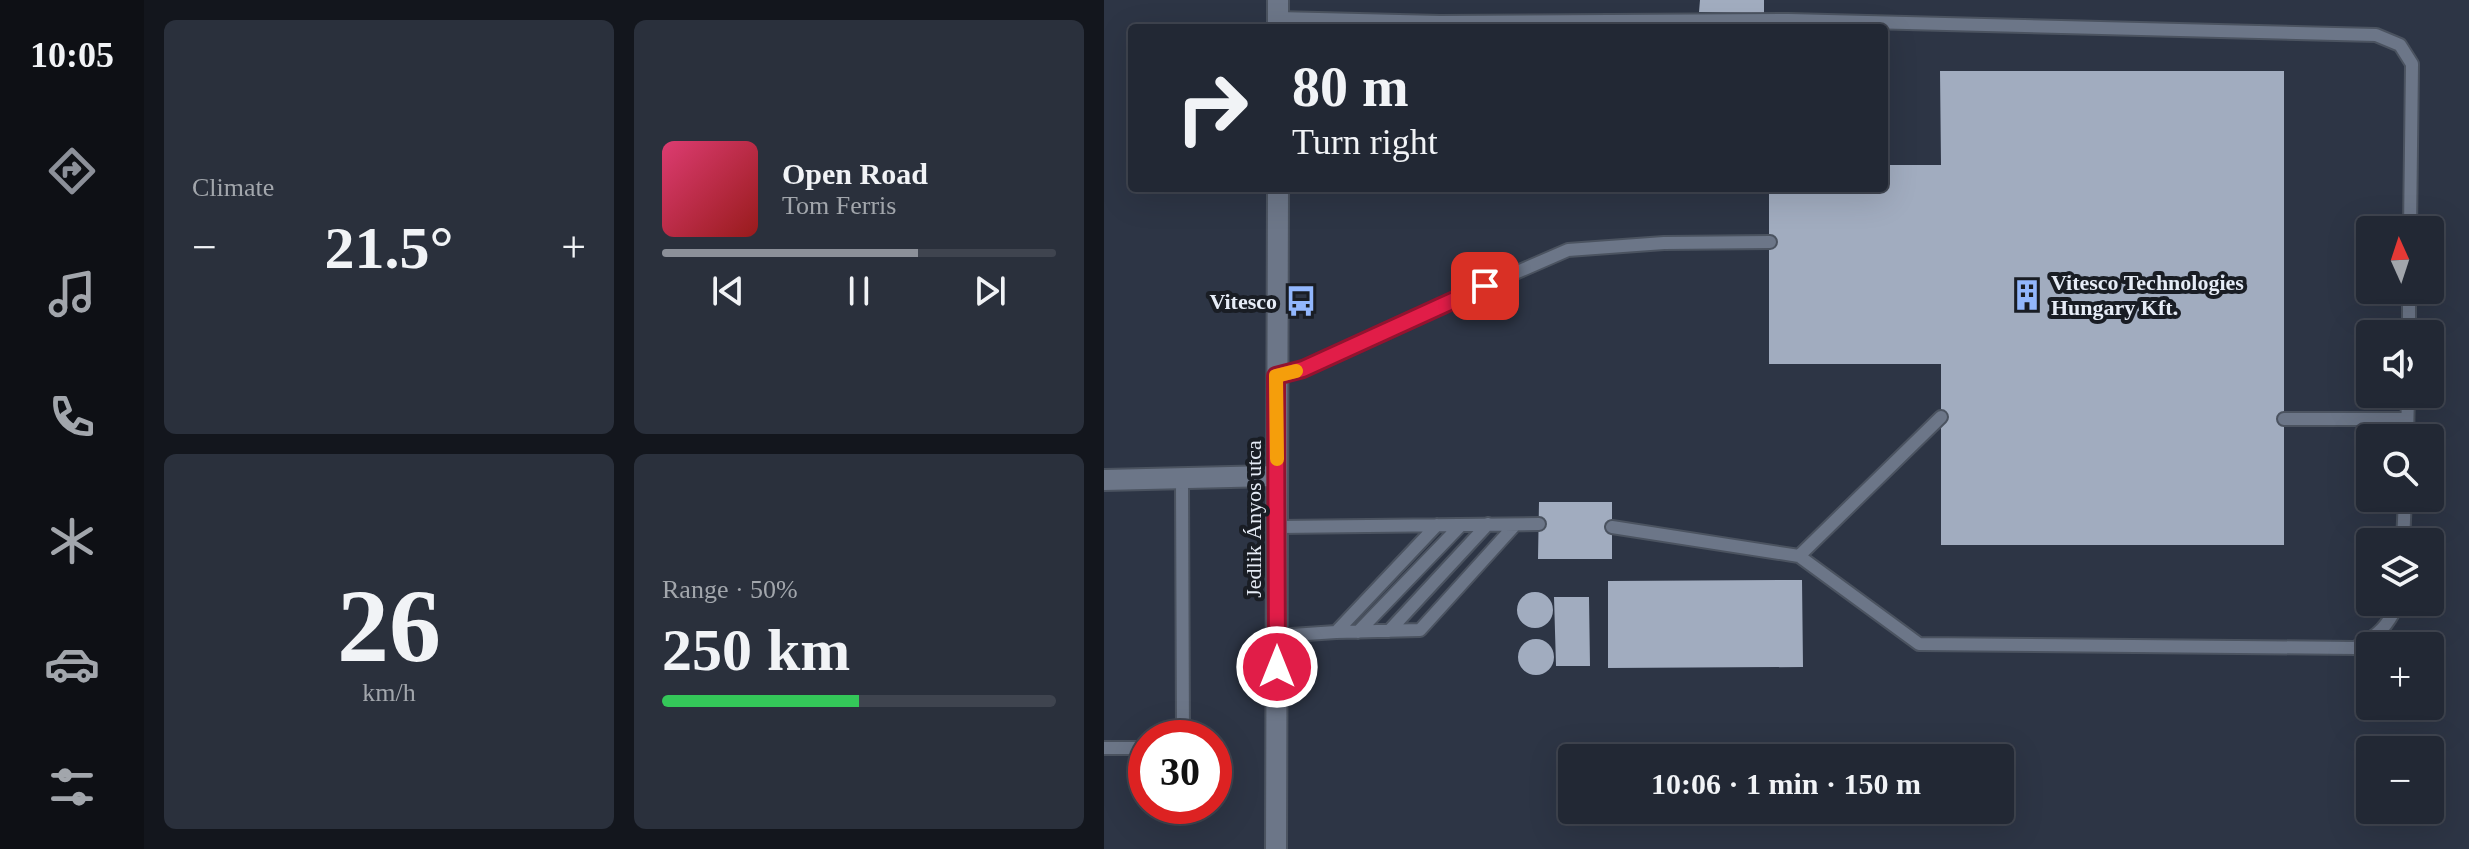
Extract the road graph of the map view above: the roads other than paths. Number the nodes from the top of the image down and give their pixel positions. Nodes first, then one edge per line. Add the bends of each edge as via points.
1 (1278, 15) edge
2 (1278, 192) edge
3 (2410, 216) edge
4 (1770, 242) dead end
5 (1276, 376) junction
6 (2407, 408) edge
7 (1941, 417) dead end
8 (2284, 419) dead end
9 (2407, 419) junction
10 (2407, 424) edge
11 (1277, 476) junction
12 (1182, 479) junction
13 (1104, 480) edge
14 (1488, 524) junction
15 (1539, 524) dead end
16 (1437, 525) junction
17 (1461, 525) junction
18 (1515, 525) junction
19 (1278, 527) junction
20 (1612, 527) dead end
21 (1799, 556) junction
22 (2392, 616) edge
23 (1389, 631) junction
24 (1336, 632) junction
25 (1358, 632) junction
26 (1277, 636) junction
27 (1183, 720) edge
28 (1104, 748) edge
29 (1128, 748) edge
30 (1276, 849) edge

1 - 3 lane via 1440,22 1789,20 2376,35 2400,45 2412,64
2 - 5 street, Jedlik Ányos utca
4 - 5 lane via 1568,250 1303,369
5 - 11 street, Jedlik Ányos utca
6 - 9 lane
7 - 21 lane
8 - 9 lane
9 - 10 lane
11 - 12 street
11 - 19 street, Jedlik Ányos utca
12 - 13 street
12 - 27 lane
14 - 17 lane
14 - 18 lane
14 - 23 lane
15 - 18 lane
16 - 17 lane
16 - 19 lane
16 - 24 lane
17 - 25 lane
18 - 23 lane via 1420,630
19 - 26 street, Jedlik Ányos utca
20 - 21 lane
21 - 22 lane via 1919,644 2355,648 2376,636
23 - 25 lane
24 - 25 lane
24 - 26 lane
26 - 30 street, Jedlik Ányos utca
28 - 29 lane

